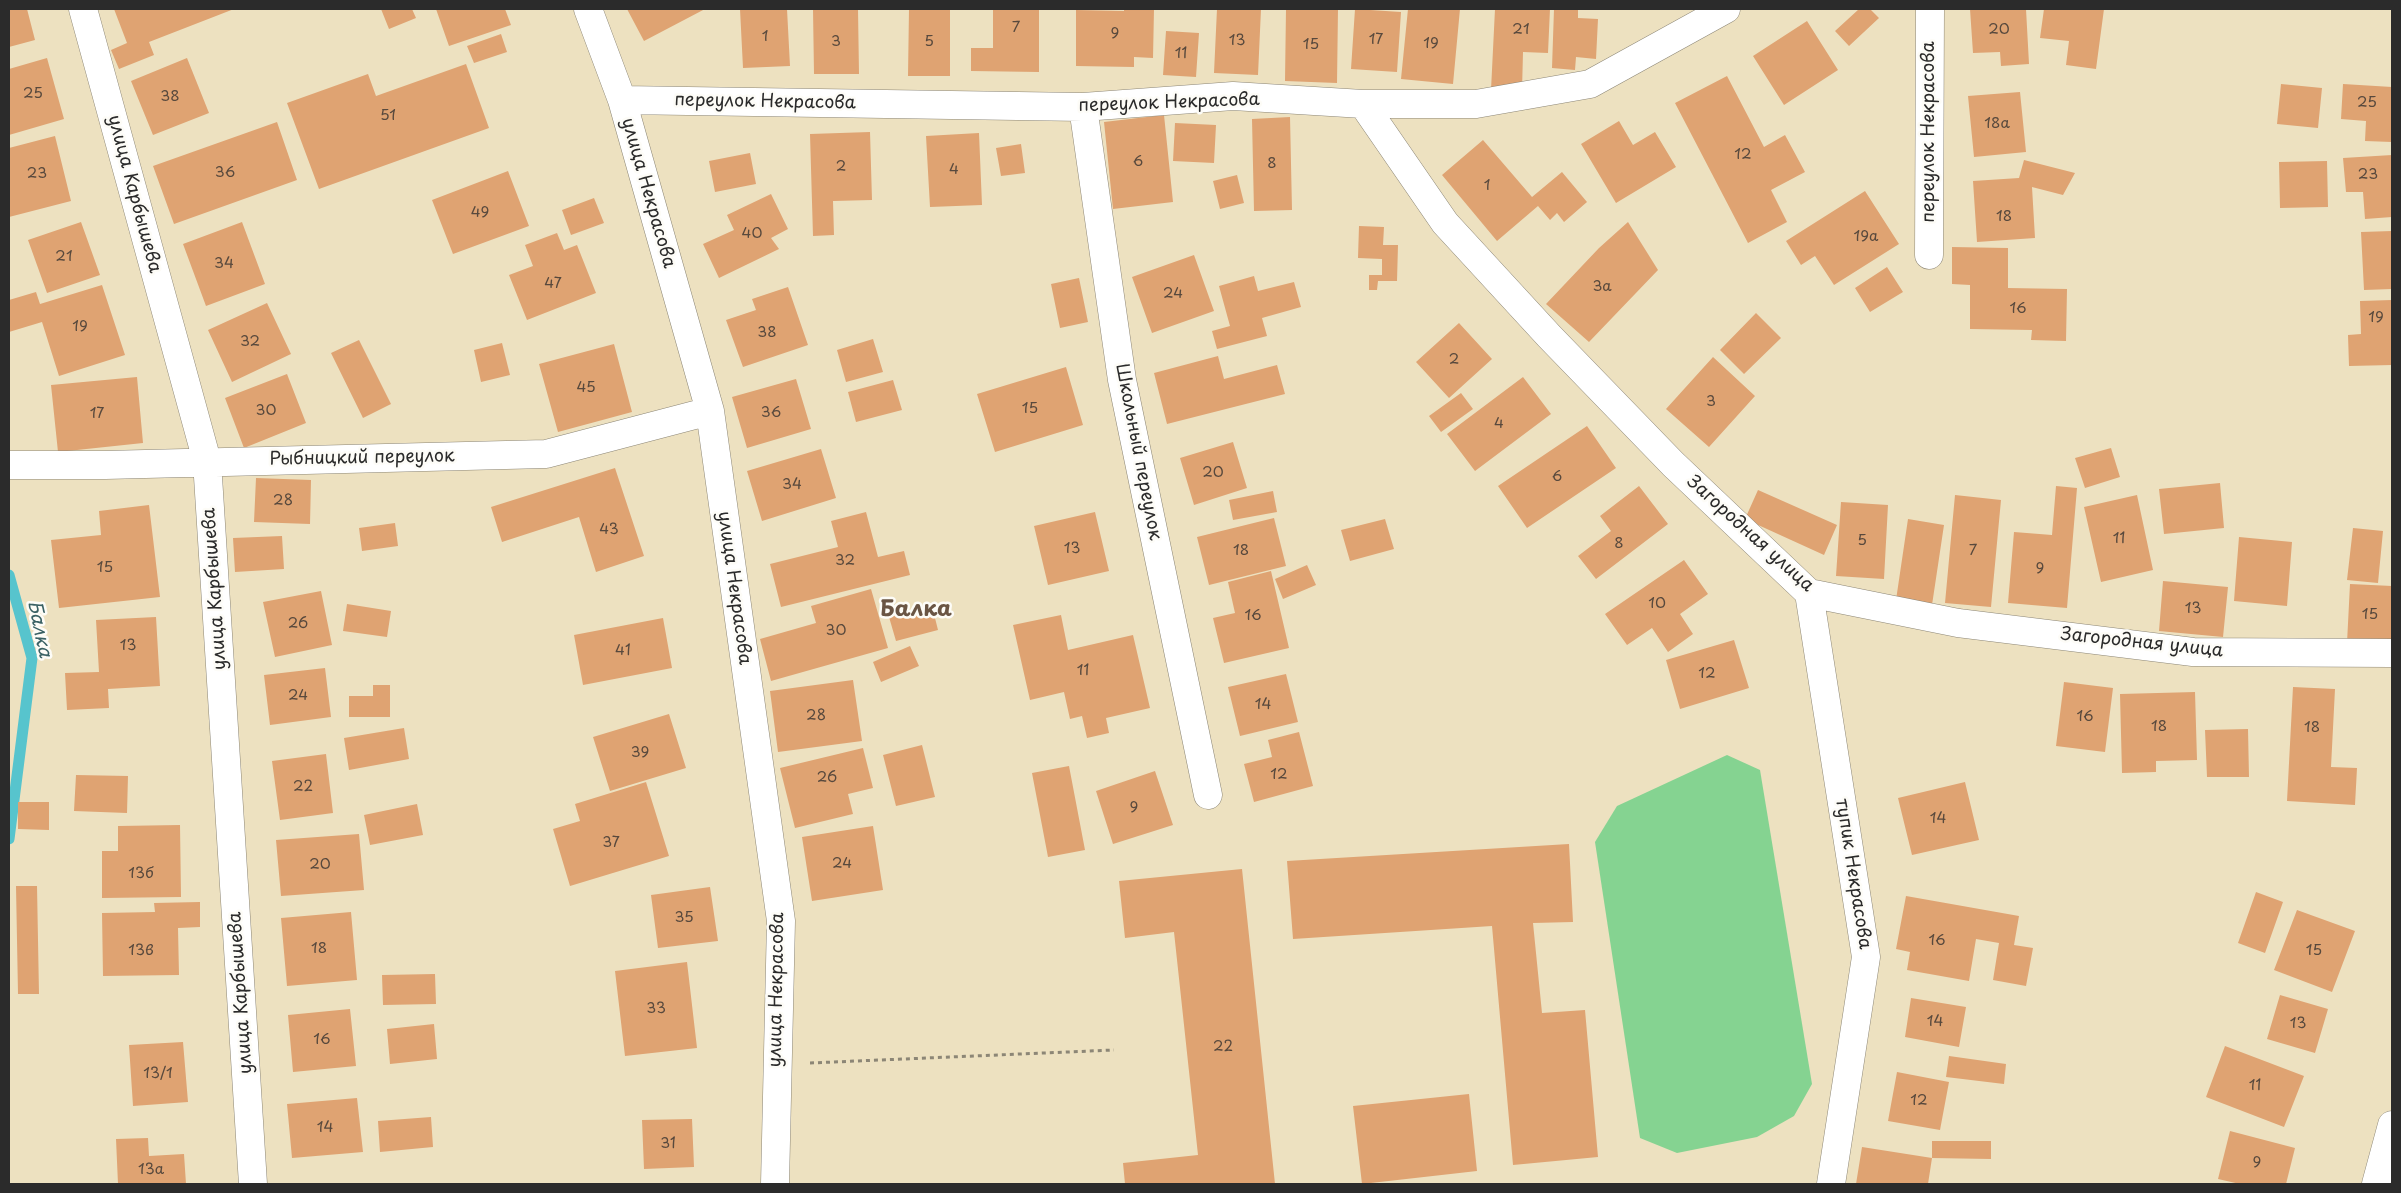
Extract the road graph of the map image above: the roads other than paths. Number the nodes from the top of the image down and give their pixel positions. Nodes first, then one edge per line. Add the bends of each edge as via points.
1 (83, 9) edge
2 (588, 9) edge
3 (1726, 9) edge
4 (1930, 9) edge
5 (622, 100) junction
6 (1363, 104) junction
7 (1083, 107) junction
8 (1929, 254) dead end
9 (710, 411) junction
10 (207, 461) junction
11 (9, 465) edge
12 (1809, 593) junction
13 (2392, 653) edge
14 (1208, 795) dead end
15 (2392, 1125) edge
16 (253, 1184) edge
17 (775, 1184) edge
18 (1831, 1184) edge
19 (2376, 1184) edge

1 - 10 street, улица Карбышева
2 - 5 street, улица Некрасова
3 - 6 street, переулок Некрасова via 1590,84 1476,104
4 - 8 street, переулок Некрасова
5 - 7 street, переулок Некрасова
5 - 9 street, улица Некрасова
6 - 7 street, переулок Некрасова via 1233,96
6 - 12 street, Загородная улица via 1445,223 1673,464
7 - 14 street, Школьный переулок via 1122,380
9 - 10 street, Рыбницкий переулок via 546,454
9 - 17 street, улица Некрасова via 781,921
10 - 11 street, Рыбницкий переулок
10 - 16 street, улица Карбышева
12 - 13 street, Загородная улица via 1958,623 2193,652
12 - 18 street, тупик Некрасова via 1866,957
15 - 19 street

